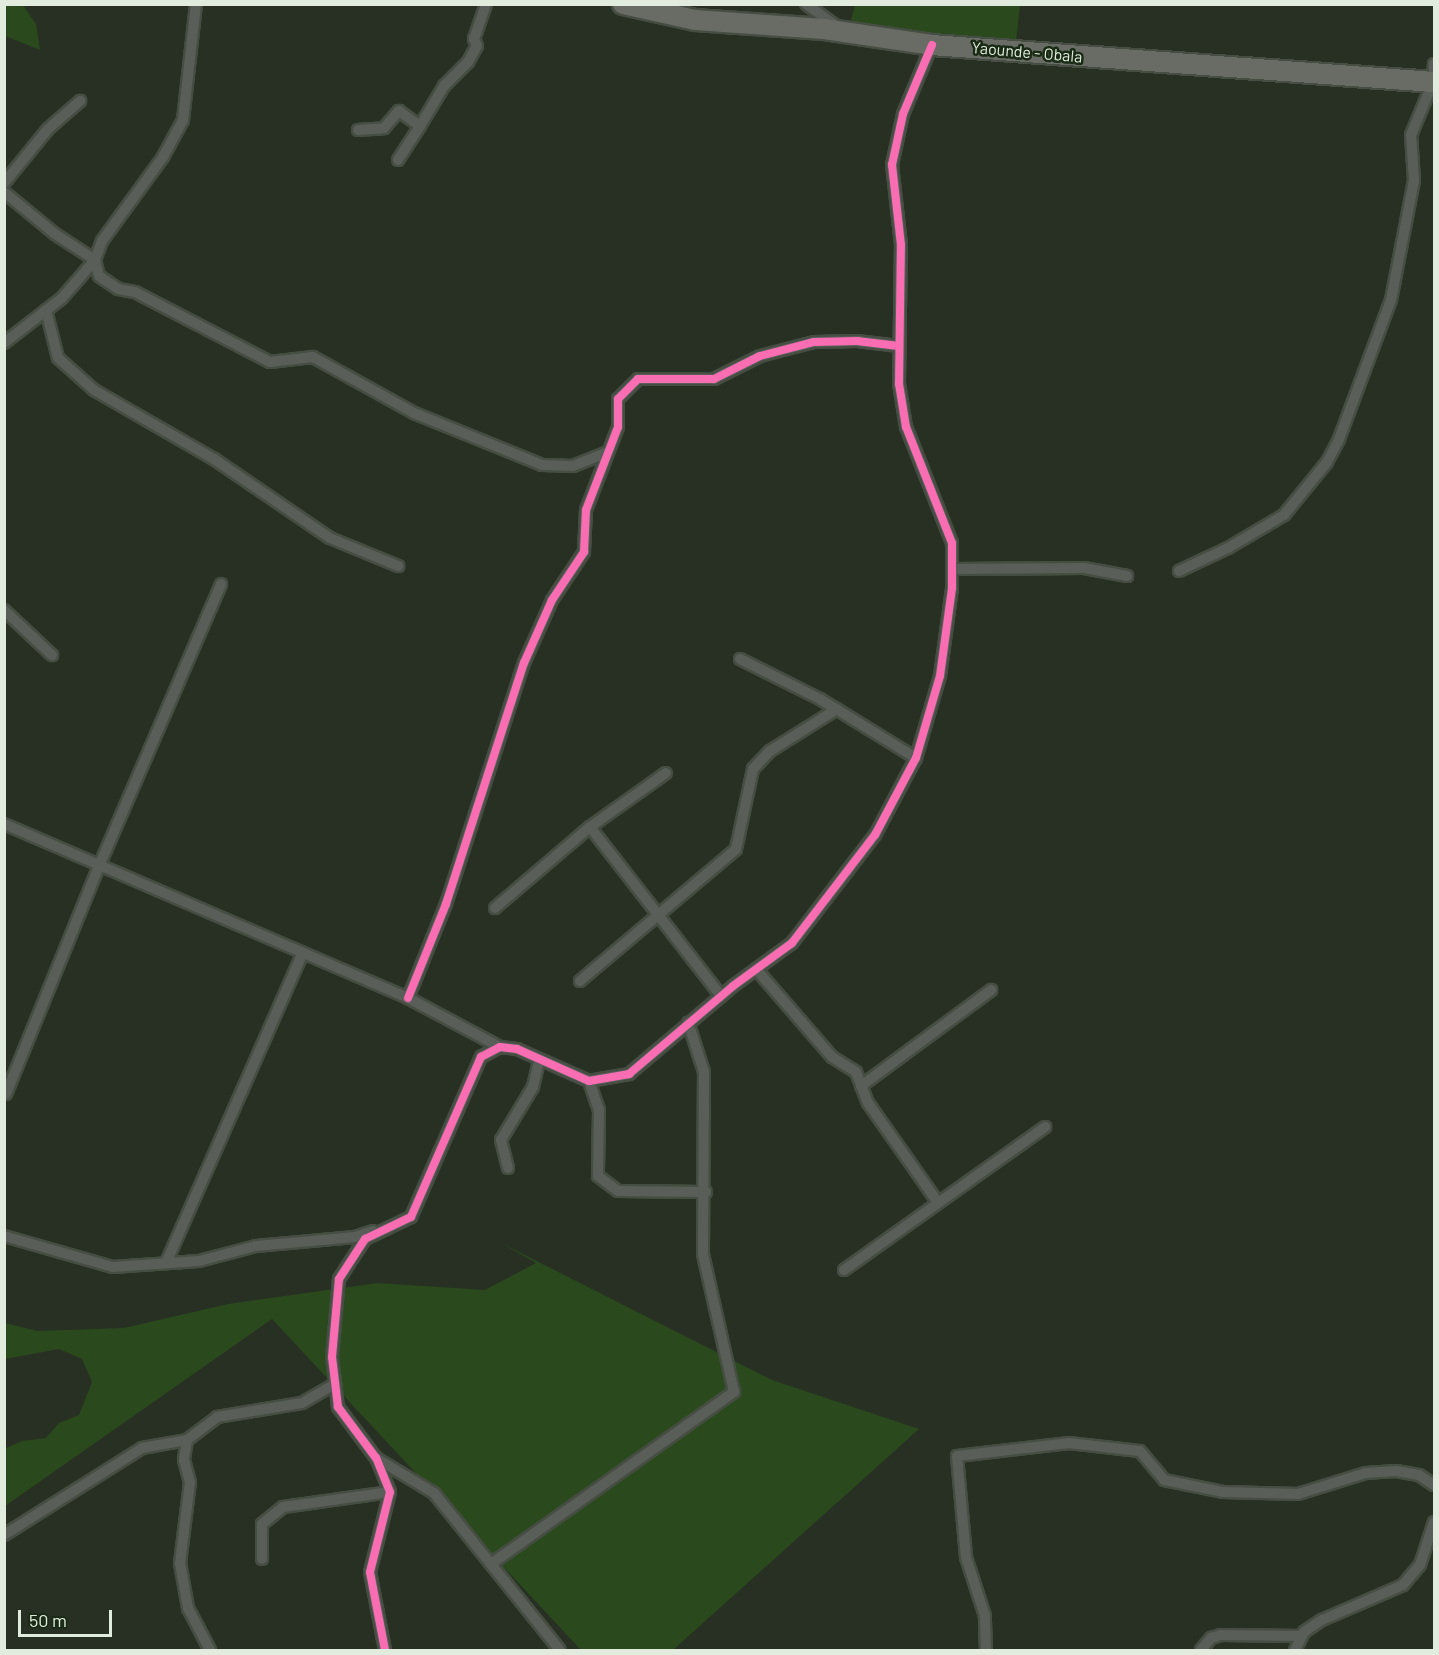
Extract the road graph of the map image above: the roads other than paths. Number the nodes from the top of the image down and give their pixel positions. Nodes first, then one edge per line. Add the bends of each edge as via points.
1 (196, 4) edge
2 (486, 4) edge
3 (623, 4) edge
4 (806, 4) edge
5 (843, 32) junction
6 (932, 45) junction
7 (1434, 76) edge
8 (80, 101) dead end
9 (420, 126) junction
10 (358, 130) dead end
11 (398, 160) dead end
12 (4, 183) edge
13 (4, 192) edge
14 (95, 260) junction
15 (46, 310) junction
16 (4, 343) edge
17 (899, 346) junction
18 (608, 452) junction
19 (398, 566) dead end
20 (952, 569) junction
21 (1179, 571) dead end
22 (1126, 576) dead end
23 (222, 584) dead end
24 (4, 610) edge
25 (52, 655) dead end
26 (740, 659) dead end
27 (837, 709) junction
28 (916, 758) junction
29 (666, 773) dead end
30 (4, 824) edge
31 (590, 827) junction
32 (100, 864) junction
33 (495, 908) dead end
34 (656, 916) junction
35 (303, 953) junction
36 (756, 969) junction
37 (580, 981) dead end
38 (991, 990) dead end
39 (721, 996) junction
40 (408, 998) junction
41 (688, 1022) junction
42 (500, 1047) junction
43 (538, 1060) junction
44 (589, 1081) junction
45 (861, 1086) junction
46 (6, 1094) edge
47 (1045, 1126) dead end
48 (508, 1168) dead end
49 (706, 1192) junction
50 (937, 1201) junction
51 (384, 1228) junction
52 (4, 1236) edge
53 (166, 1263) junction
54 (844, 1270) dead end
55 (335, 1384) junction
56 (187, 1440) junction
57 (376, 1458) junction
58 (1434, 1485) edge
59 (390, 1492) junction
60 (1434, 1522) edge
61 (4, 1535) edge
62 (262, 1559) dead end
63 (491, 1564) junction
64 (1301, 1636) junction
65 (210, 1650) edge
66 (385, 1650) edge
67 (560, 1650) edge
68 (986, 1650) edge
69 (1201, 1650) edge
70 (1294, 1650) edge

1 - 14 street via 183,120 153,172 102,241
2 - 9 street via 474,39 477,46 468,62 444,87
3 - 5 highway, Yaounde - Obala via 694,20
4 - 5 street
5 - 6 highway, Yaounde - Obala
6 - 7 highway, Yaounde - Obala
6 - 17 street via 903,114 892,165 901,245
7 - 21 street via 1411,135 1414,180 1391,300 1368,355 1352,411 1327,462 1284,515
8 - 12 street via 48,129
9 - 10 street via 399,111 384,128
9 - 11 street
13 - 14 street via 55,234
14 - 15 street
14 - 18 street via 99,276 118,289 135,292 270,362 313,357 414,413 542,465 573,466
15 - 16 street
15 - 19 street via 58,357 94,390 214,459 330,538
17 - 18 street via 857,341 814,342 760,356 714,379 638,379 618,399 618,427
17 - 20 street via 906,426 952,543
18 - 40 street via 586,510 584,552 552,600 524,663 446,904
20 - 22 street via 1084,568
20 - 28 street via 940,676
23 - 32 street
24 - 25 street
26 - 27 street
27 - 28 street
27 - 34 street via 770,751 753,769 736,849
28 - 36 street via 875,835 827,899 792,943
29 - 31 street
30 - 32 street
31 - 33 street
31 - 34 street
32 - 35 street
32 - 46 street
34 - 37 street
34 - 39 street
35 - 40 street
35 - 53 street
36 - 39 street
36 - 45 street via 832,1057 856,1072
38 - 45 street
39 - 41 street
40 - 42 street
41 - 44 street via 629,1074
41 - 49 street via 704,1072
42 - 43 street
42 - 51 street via 481,1057 468,1081 411,1217
43 - 44 street
43 - 48 street via 533,1087 501,1140
44 - 49 street via 598,1110 598,1176 618,1191
45 - 50 street via 868,1103
47 - 50 street
49 - 63 street via 703,1254 734,1392
50 - 54 street
51 - 53 street via 355,1237 268,1245 199,1261
51 - 55 street via 365,1239 339,1279 332,1358
52 - 53 street via 113,1267
55 - 56 street via 302,1403 217,1417
55 - 57 street via 338,1407
56 - 61 street via 142,1448
56 - 65 street via 183,1460 190,1482 180,1563 188,1608
57 - 59 street
57 - 63 street via 434,1493
58 - 68 street via 1419,1476 1396,1471 1366,1473 1298,1494 1223,1492 1164,1480 1140,1451 1070,1443 957,1456 966,1557 985,1616
59 - 62 street via 283,1507 262,1524
59 - 66 street via 370,1572
60 - 64 street via 1420,1565 1402,1585 1322,1620
63 - 67 street
64 - 69 street via 1221,1635 1211,1638
64 - 70 street

